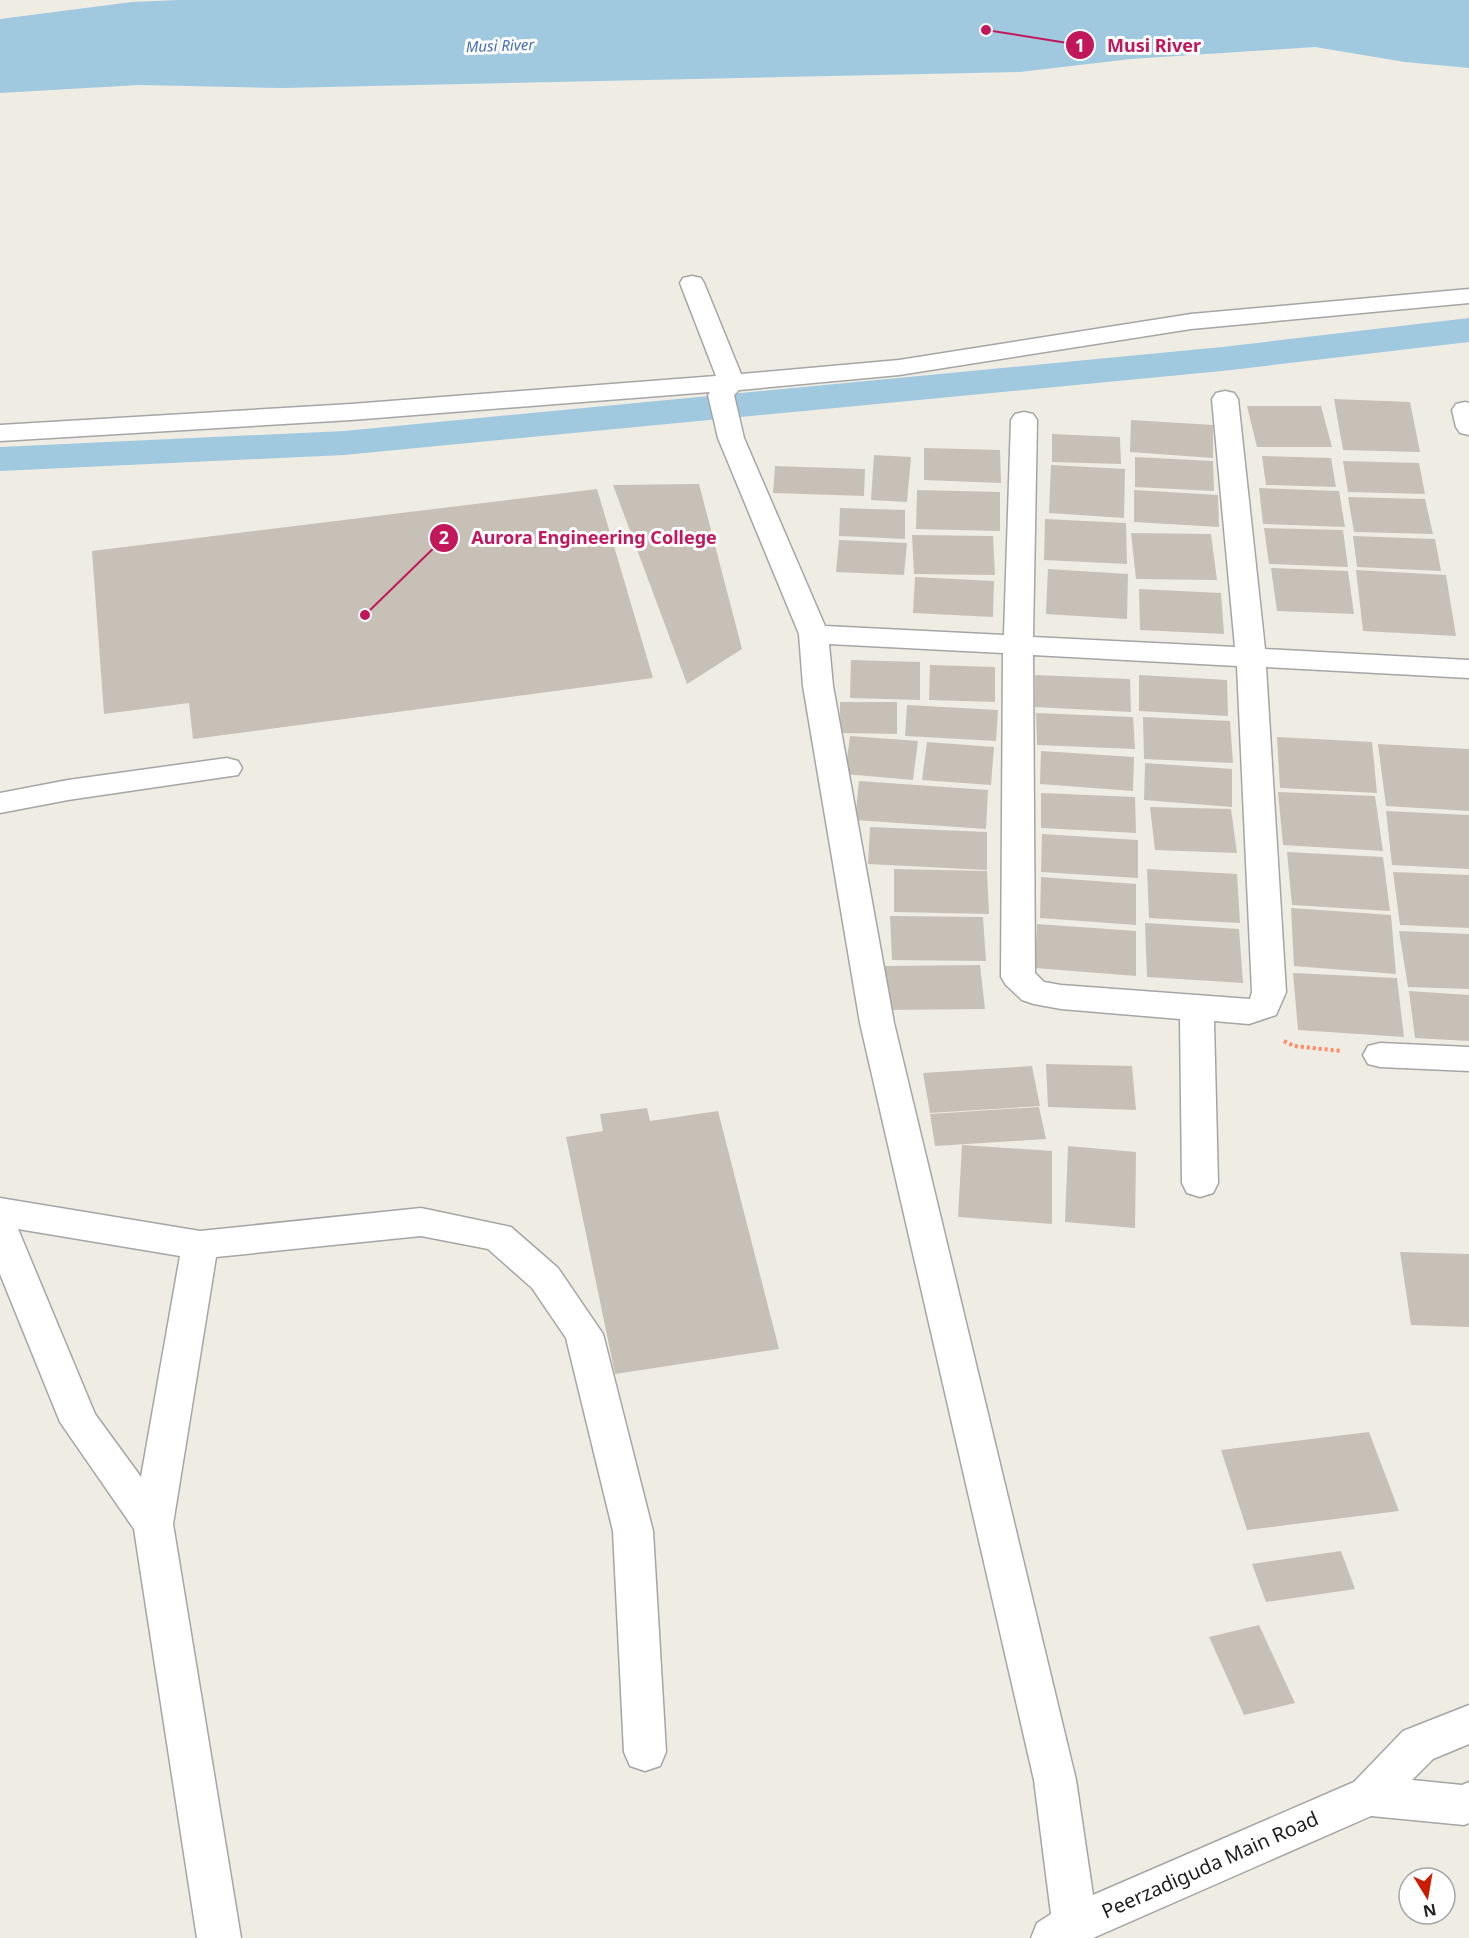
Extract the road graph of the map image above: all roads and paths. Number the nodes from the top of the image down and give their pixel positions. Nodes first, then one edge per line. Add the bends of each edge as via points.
1 (692, 283) dead end
2 (1469, 296) edge
3 (726, 388) junction
4 (1225, 399) dead end
5 (1024, 420) dead end
6 (0, 434) edge
7 (814, 634) junction
8 (1018, 644) junction
9 (1251, 658) junction
10 (1469, 669) edge
11 (227, 768) dead end
12 (0, 803) edge
13 (1197, 1007) junction
14 (1249, 1012) junction
15 (1380, 1055) joint
16 (1469, 1059) edge
17 (1200, 1183) dead end
18 (0, 1212) edge
19 (0, 1229) edge
20 (200, 1245) junction
21 (153, 1524) junction
22 (1469, 1724) edge
23 (645, 1752) dead end
24 (1369, 1796) junction
25 (1469, 1802) edge
26 (1064, 1931) edge
27 (219, 1938) edge

1 - 3 street
2 - 3 street via 1233,316 905,367
3 - 6 street
3 - 7 street via 731,438
4 - 9 street
5 - 8 street
7 - 8 street
7 - 26 street via 818,686 877,1023 1056,1780
8 - 9 street
8 - 13 street via 1018,977 1034,992 1061,997
9 - 10 street
9 - 14 street via 1269,992 1264,1007
11 - 12 street
13 - 14 street
13 - 17 street
14 - 15 path via 1294,1046
15 - 16 street
18 - 20 street
19 - 21 street via 79,1422
20 - 21 street
20 - 23 street via 421,1222 498,1237 545,1278 584,1334 633,1531
21 - 27 street
22 - 24 street, Peerzadiguda Main Road via 1418,1745
24 - 25 street, Peerzadiguda Main Road via 1464,1805
24 - 26 street, Peerzadiguda Main Road

